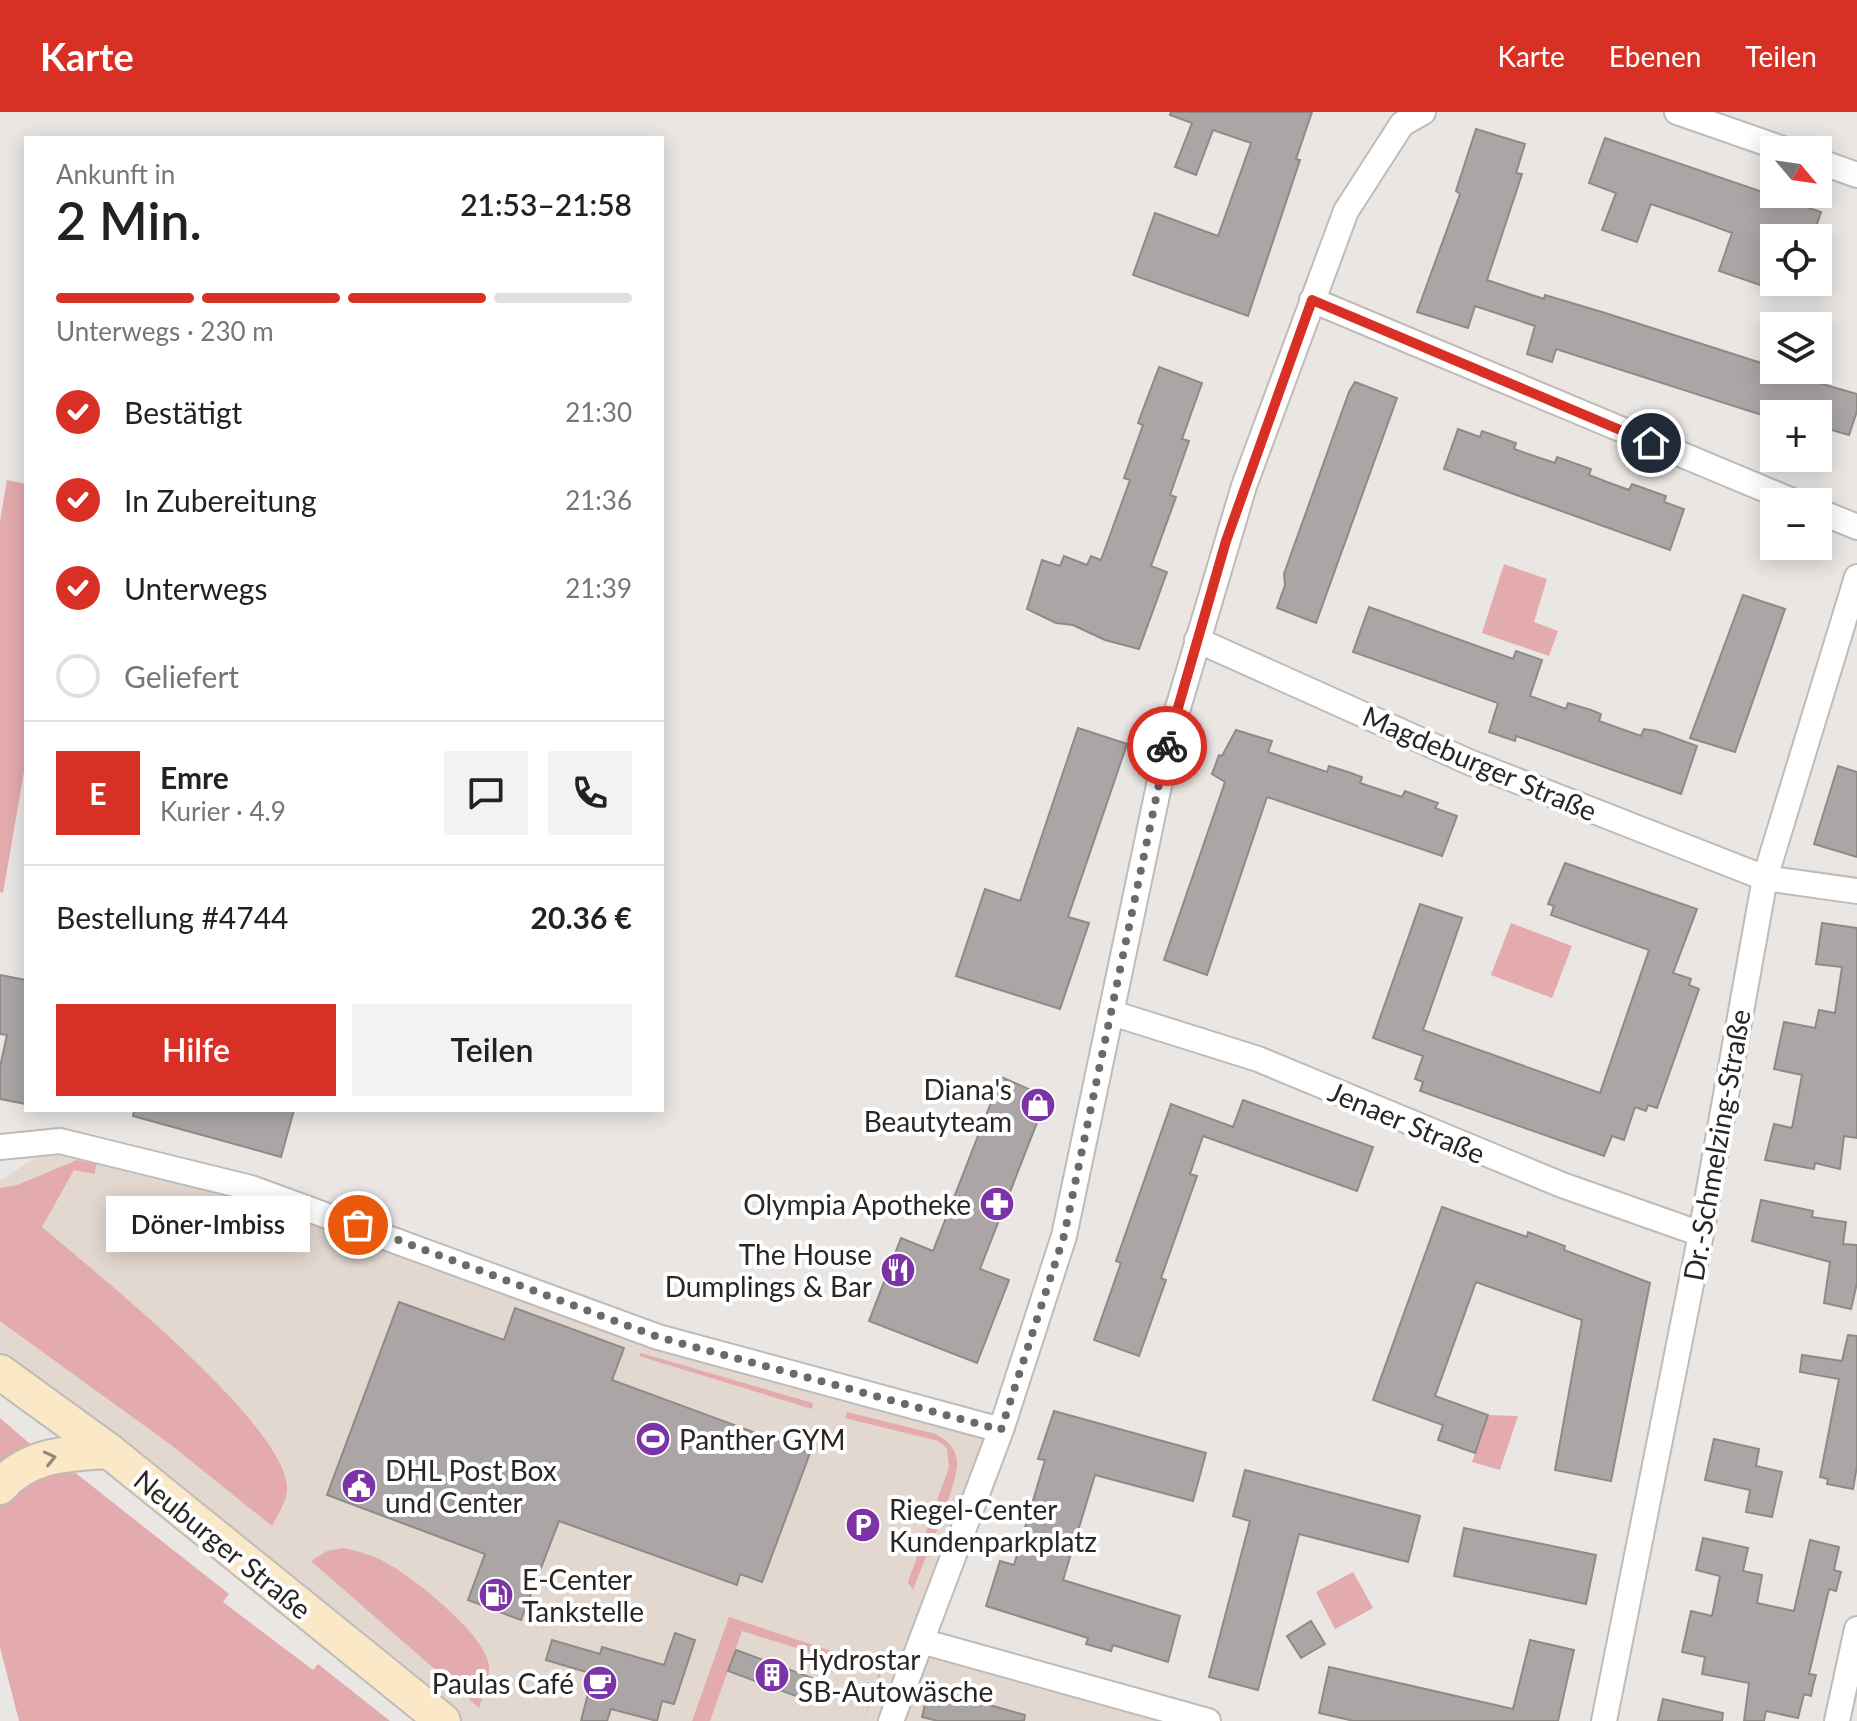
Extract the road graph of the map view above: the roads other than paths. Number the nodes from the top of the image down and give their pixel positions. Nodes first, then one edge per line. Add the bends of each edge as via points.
1 (1423, 112) edge
2 (1677, 112) edge
3 (1760, 141) edge
4 (1832, 166) edge
5 (1857, 175) edge
6 (1312, 300) junction
7 (1762, 488) edge
8 (1832, 517) edge
9 (1857, 527) edge
10 (1857, 577) edge
11 (1197, 640) junction
12 (1765, 878) junction
13 (1857, 891) edge
14 (1112, 1013) junction
15 (0, 1147) edge
16 (1701, 1234) junction
17 (0, 1372) edge
18 (1001, 1430) junction
19 (109, 1451) junction
20 (0, 1487) edge
21 (1857, 1629) edge
22 (921, 1641) junction
23 (443, 1721) edge
24 (891, 1721) edge
25 (1208, 1721) edge
26 (1604, 1721) edge
27 (1837, 1721) edge

1 - 6 street via 1402,124 1346,211
2 - 3 street
4 - 5 street
6 - 7 street
6 - 11 street via 1244,486
8 - 9 street
10 - 12 street, Dr.-Schmelzing-Straße
11 - 12 street, Magdeburger Straße via 1469,762
11 - 14 street via 1169,738
12 - 13 street, Magdeburger Straße
12 - 16 street, Dr.-Schmelzing-Straße
14 - 16 street, Jenaer Straße via 1258,1059 1549,1180
14 - 18 street via 1064,1236
15 - 18 street via 60,1141 251,1188 658,1337
16 - 26 street, Dr.-Schmelzing-Straße
17 - 19 street, Neuburger Straße
18 - 22 street
20 -> 19 street via 21,1468 49,1456
19 - 23 street, Neuburger Straße
21 - 27 street
22 - 24 street
22 - 25 street

